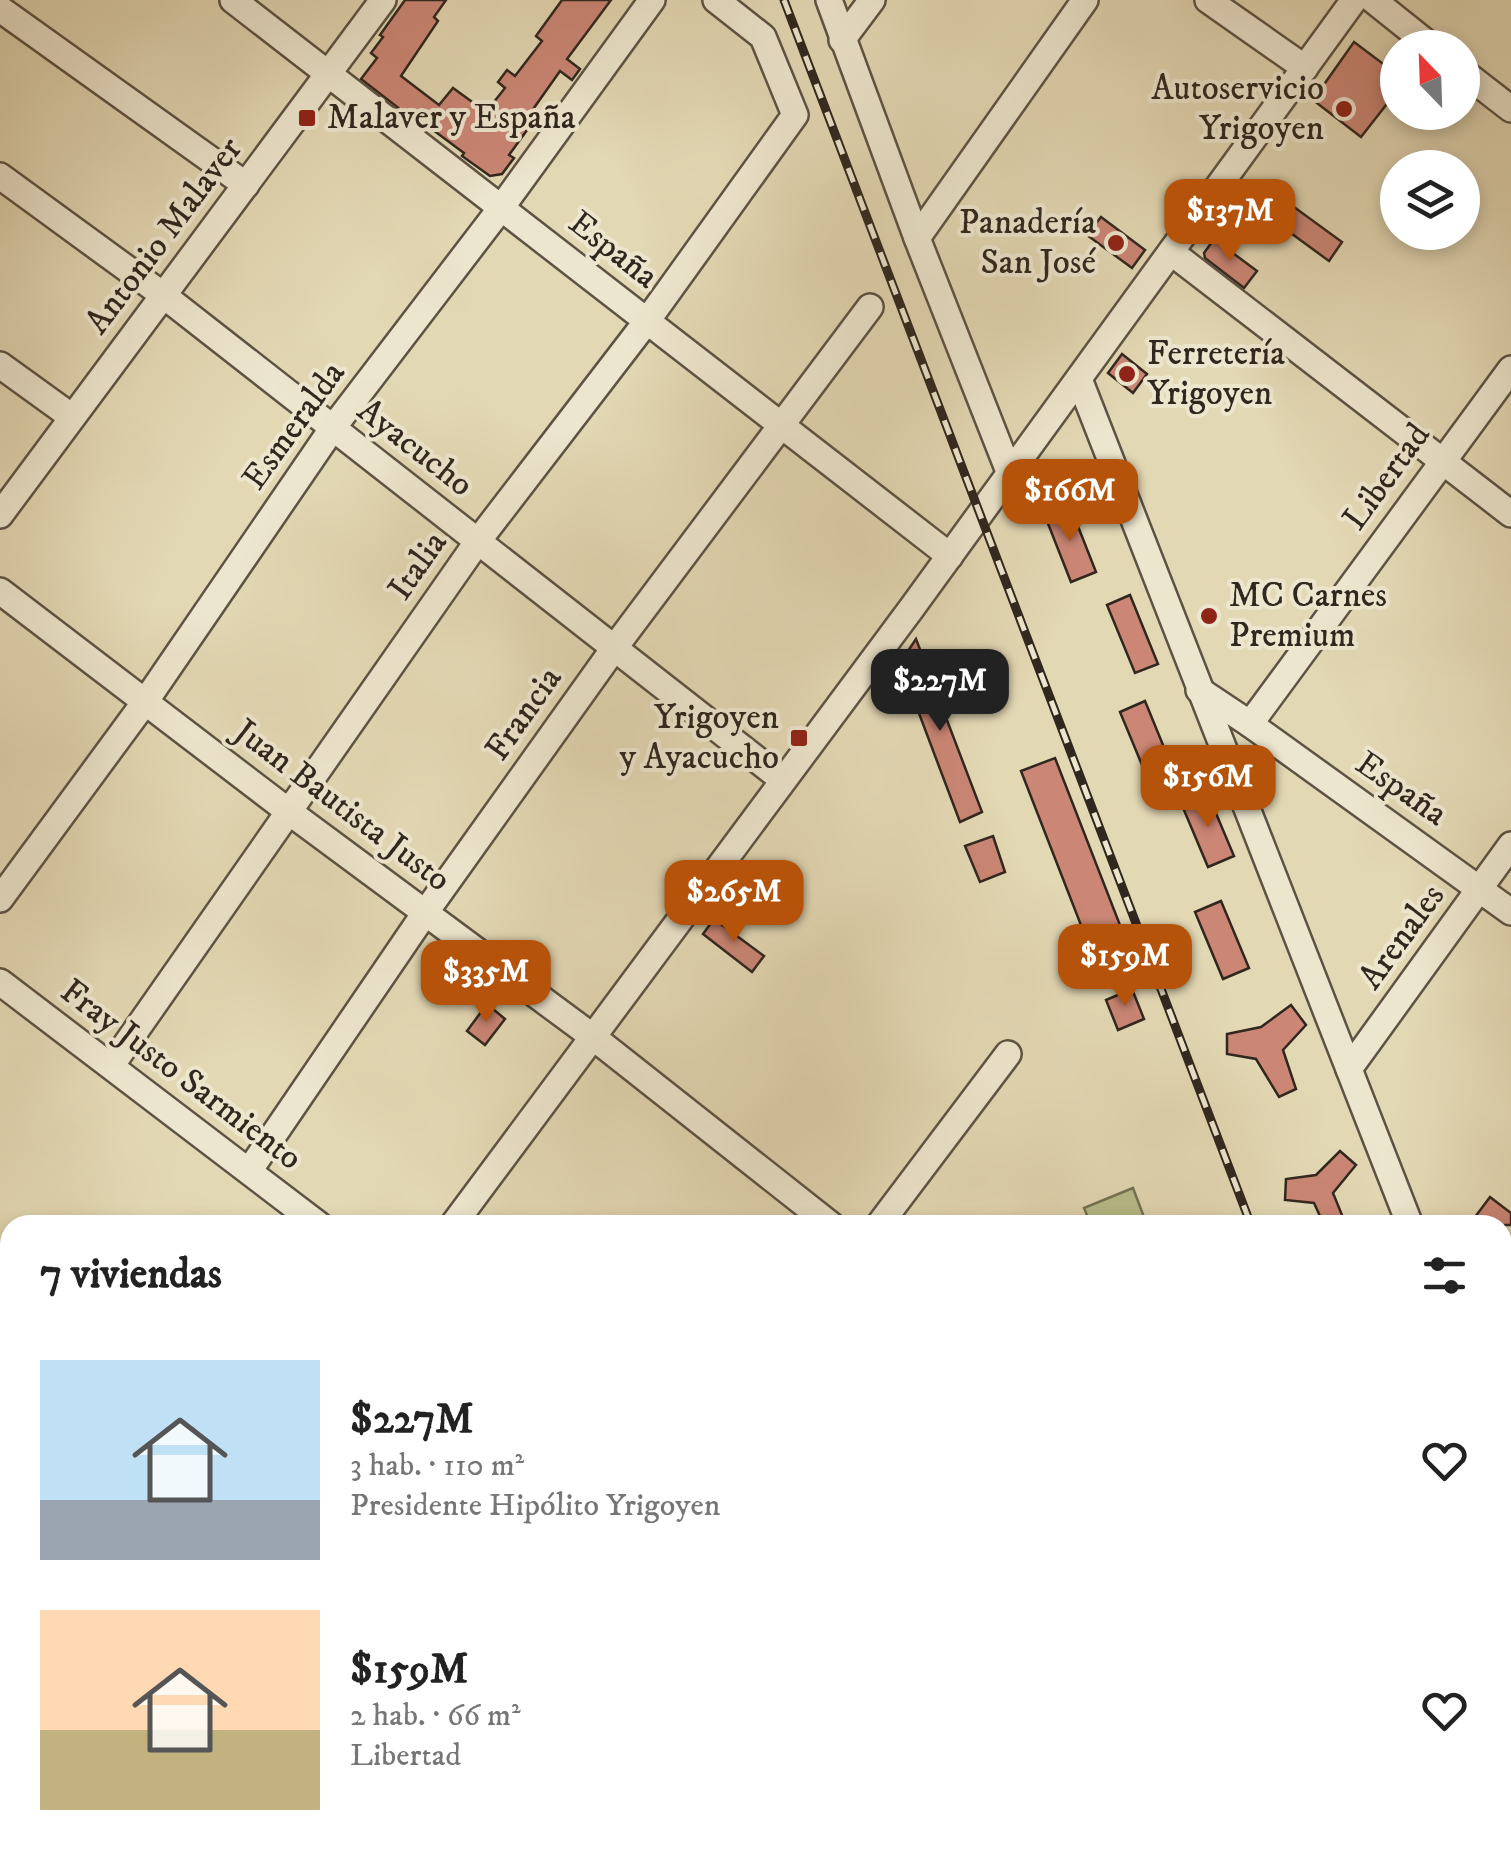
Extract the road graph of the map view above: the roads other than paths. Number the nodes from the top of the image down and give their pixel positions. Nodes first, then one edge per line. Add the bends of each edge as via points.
1 (232, 0) edge
2 (384, 0) edge
3 (652, 0) edge
4 (716, 0) edge
5 (829, 0) edge
6 (872, 0) edge
7 (1086, 0) edge
8 (1208, 0) edge
9 (1354, 0) edge
10 (1372, 0) edge
11 (0, 8) edge
12 (1410, 30) edge
13 (842, 40) junction
14 (1305, 68) junction
15 (330, 74) junction
16 (1480, 84) edge
17 (1511, 109) edge
18 (0, 176) edge
19 (246, 185) junction
20 (501, 208) junction
21 (917, 238) junction
22 (1171, 252) junction
23 (163, 294) junction
24 (870, 307) dead end
25 (647, 321) junction
26 (0, 365) edge
27 (1511, 368) edge
28 (1079, 379) junction
29 (72, 417) junction
30 (783, 426) junction
31 (332, 429) junction
32 (1442, 460) junction
33 (1010, 474) junction
34 (0, 514) edge
35 (1511, 514) edge
36 (478, 542) junction
37 (950, 556) junction
38 (0, 591) edge
39 (615, 647) junction
40 (1198, 690) junction
41 (145, 702) junction
42 (1250, 724) junction
43 (783, 780) junction
44 (288, 811) junction
45 (1511, 845) edge
46 (1481, 888) junction
47 (0, 899) edge
48 (1511, 912) edge
49 (425, 913) junction
50 (0, 982) edge
51 (593, 1037) junction
52 (1008, 1054) dead end
53 (111, 1066) junction
54 (1349, 1069) junction
55 (248, 1171) junction
56 (307, 1215) edge
57 (460, 1215) edge
58 (818, 1215) edge
59 (887, 1215) edge
60 (1406, 1215) edge

1 - 15 street, España
2 - 15 street, Antonio Malaver
3 - 20 street, Esmeralda
4 - 25 street, Italia via 763,37 795,115
5 - 13 street
6 - 13 street
7 - 21 street
8 - 14 street
9 - 14 street
10 - 12 street
11 - 19 street
13 - 21 street
14 - 22 street
15 - 19 street, Antonio Malaver
15 - 20 street, España
16 - 17 street
18 - 23 street, Ayacucho
19 - 23 street, Antonio Malaver
20 - 25 street, España
20 - 31 street, Esmeralda
21 - 33 street
22 - 28 street
22 - 32 street
23 - 29 street, Antonio Malaver
23 - 31 street, Ayacucho
24 - 30 street, Francia
25 - 30 street, España
25 - 36 street, Italia
26 - 29 street
27 - 32 street, Libertad
28 - 33 street
28 - 40 street
29 - 34 street, Antonio Malaver
30 - 37 street, España
30 - 39 street, Francia
31 - 36 street, Ayacucho
31 - 41 street, Esmeralda
32 - 35 street
32 - 42 street, Libertad
33 - 37 street
36 - 39 street, Ayacucho
36 - 44 street, Italia
37 - 43 street
38 - 41 street, Juan Bautista Justo
39 - 43 street, Ayacucho
39 - 49 street, Francia
40 - 42 street
40 - 54 street
41 - 44 street, Juan Bautista Justo
41 - 47 street, Esmeralda
42 - 46 street, España
43 - 51 street
44 - 49 street, Juan Bautista Justo
44 - 53 street, Italia
45 - 46 street, Arenales
46 - 48 street, España
46 - 54 street, Arenales
49 - 51 street, Juan Bautista Justo
49 - 55 street, Francia
50 - 53 street, Fray Justo Sarmiento
51 - 57 street
51 - 58 street, Juan Bautista Justo
52 - 59 street
53 - 55 street, Fray Justo Sarmiento
54 - 60 street
55 - 56 street, Fray Justo Sarmiento

